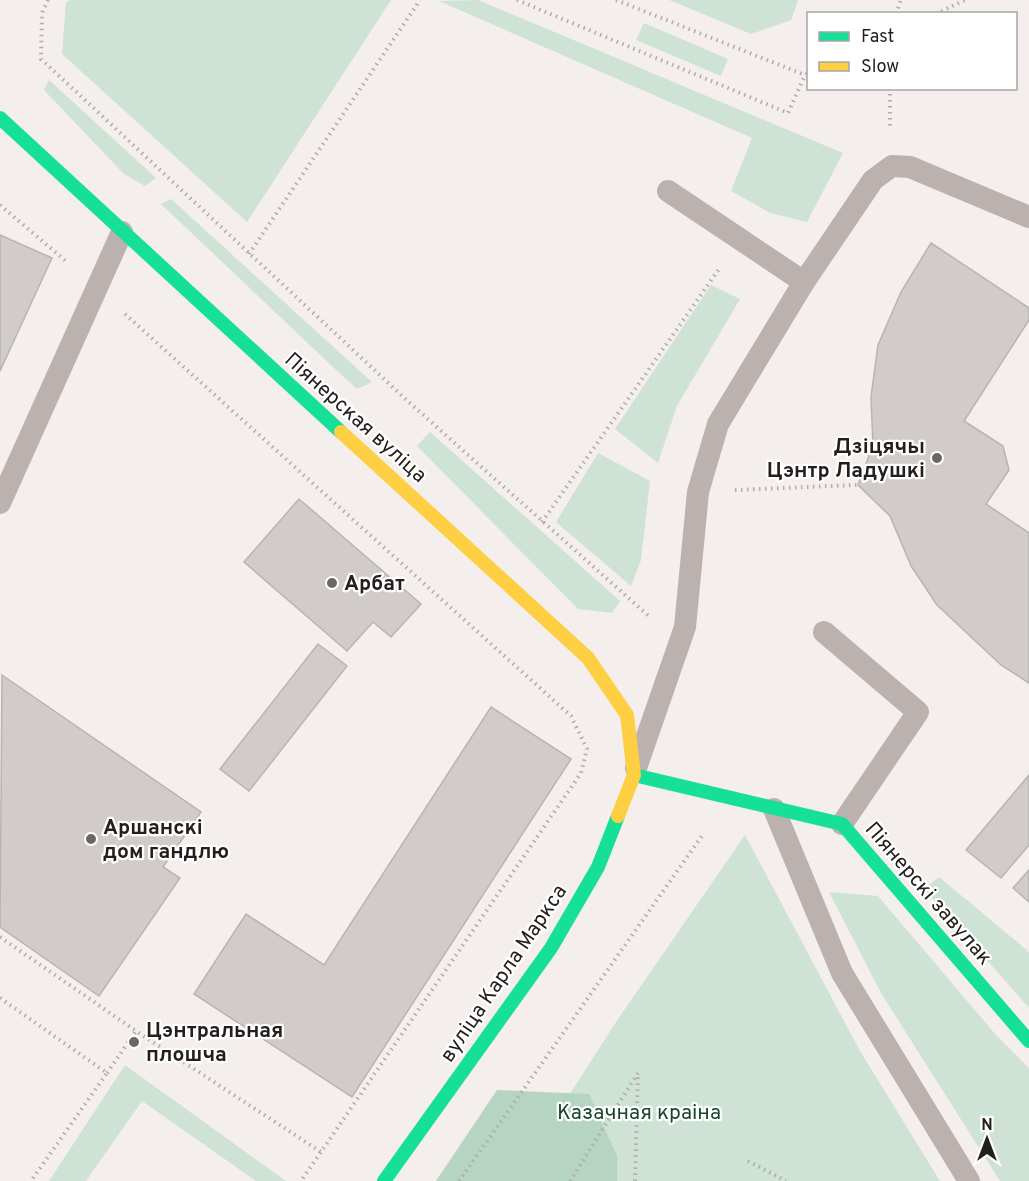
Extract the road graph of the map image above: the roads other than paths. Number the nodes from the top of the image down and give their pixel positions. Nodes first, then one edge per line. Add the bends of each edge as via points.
1 (0, 118) edge
2 (668, 191) dead end
3 (1029, 217) edge
4 (122, 232) junction
5 (804, 282) junction
6 (0, 502) edge
7 (824, 632) dead end
8 (634, 775) junction
9 (774, 809) junction
10 (842, 824) junction
11 (1029, 1041) edge
12 (384, 1181) edge
13 (969, 1181) edge

1 - 4 street, Піянерская вуліца
2 - 5 lane
3 - 5 lane via 910,167 892,166 873,180
4 - 6 lane
4 - 8 street, Піянерская вуліца via 588,658 627,715
5 - 8 lane via 718,424 698,492 685,627
7 - 10 lane via 918,712
8 - 9 street, Піянерскі завулак
8 - 12 street, вуліца Карла Маркса via 598,867 550,948
9 - 10 street, Піянерскі завулак
9 - 13 lane via 842,973
10 - 11 street, Піянерскі завулак

